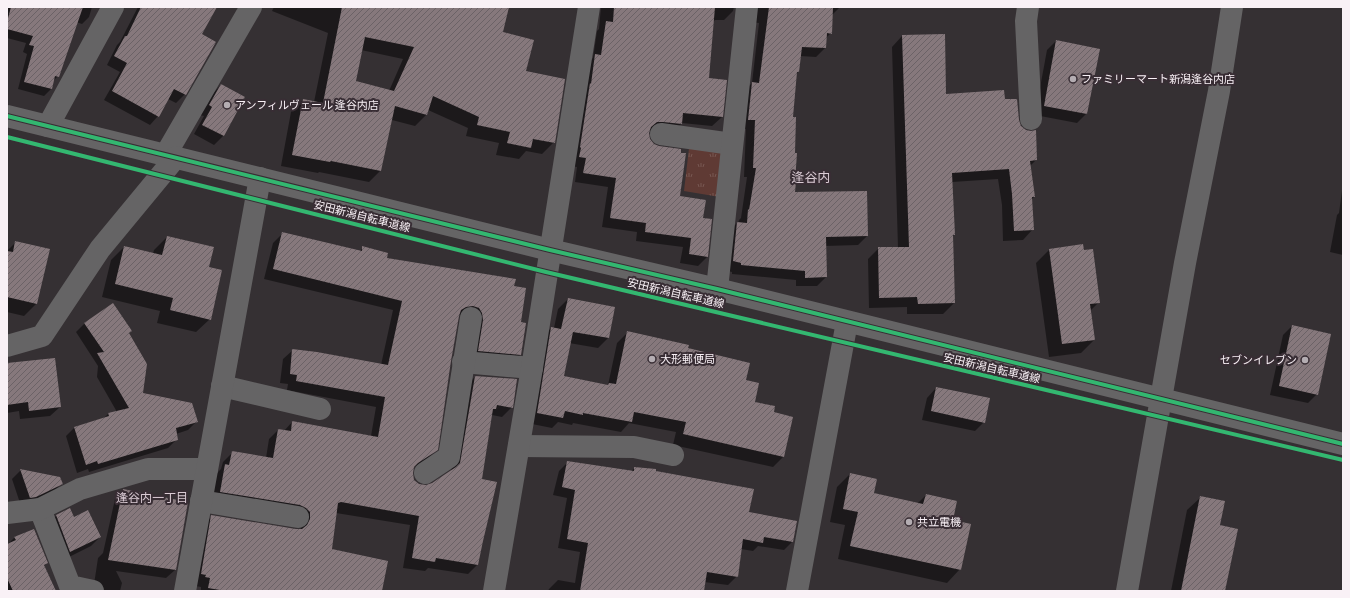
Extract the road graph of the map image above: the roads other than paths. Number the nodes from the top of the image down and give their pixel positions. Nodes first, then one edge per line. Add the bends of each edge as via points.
1 (113, 7) edge
2 (251, 7) edge
3 (589, 7) edge
4 (747, 7) edge
5 (1028, 7) edge
6 (1232, 7) edge
7 (7, 116) edge
8 (1031, 118) dead end
9 (48, 126) junction
10 (661, 134) dead end
11 (732, 144) junction
12 (171, 156) junction
13 (260, 178) junction
14 (550, 250) junction
15 (716, 290) junction
16 (471, 318) dead end
17 (847, 322) junction
18 (7, 346) edge
19 (463, 362) junction
20 (532, 368) junction
21 (222, 386) junction
22 (1161, 400) junction
23 (320, 409) dead end
24 (1343, 444) edge
25 (518, 446) junction
26 (673, 455) dead end
27 (207, 469) junction
28 (425, 473) dead end
29 (201, 501) junction
30 (40, 509) junction
31 (7, 513) edge
32 (298, 517) dead end
33 (93, 591) edge
34 (185, 591) edge
35 (494, 591) edge
36 (797, 591) edge
37 (1127, 591) edge

1 - 9 street
2 - 12 street
3 - 14 street
4 - 11 street
5 - 8 street via 1026,21
6 - 22 street via 1219,91 1184,263
7 - 9 street
9 - 12 street
10 - 11 street
11 - 15 street
12 - 13 street
12 - 18 street via 100,248 42,336
13 - 14 street
13 - 21 street
14 - 15 street
14 - 20 street
15 - 17 street
16 - 19 street
17 - 22 street
17 - 36 street
19 - 20 street
19 - 28 street via 449,458
20 - 25 street
21 - 23 street
21 - 27 street
22 - 24 street
22 - 37 street
25 - 26 street via 634,447
25 - 35 street
27 - 29 street
27 - 30 street via 148,469 80,489
29 - 32 street
29 - 34 street
30 - 31 street
30 - 33 street via 70,586

